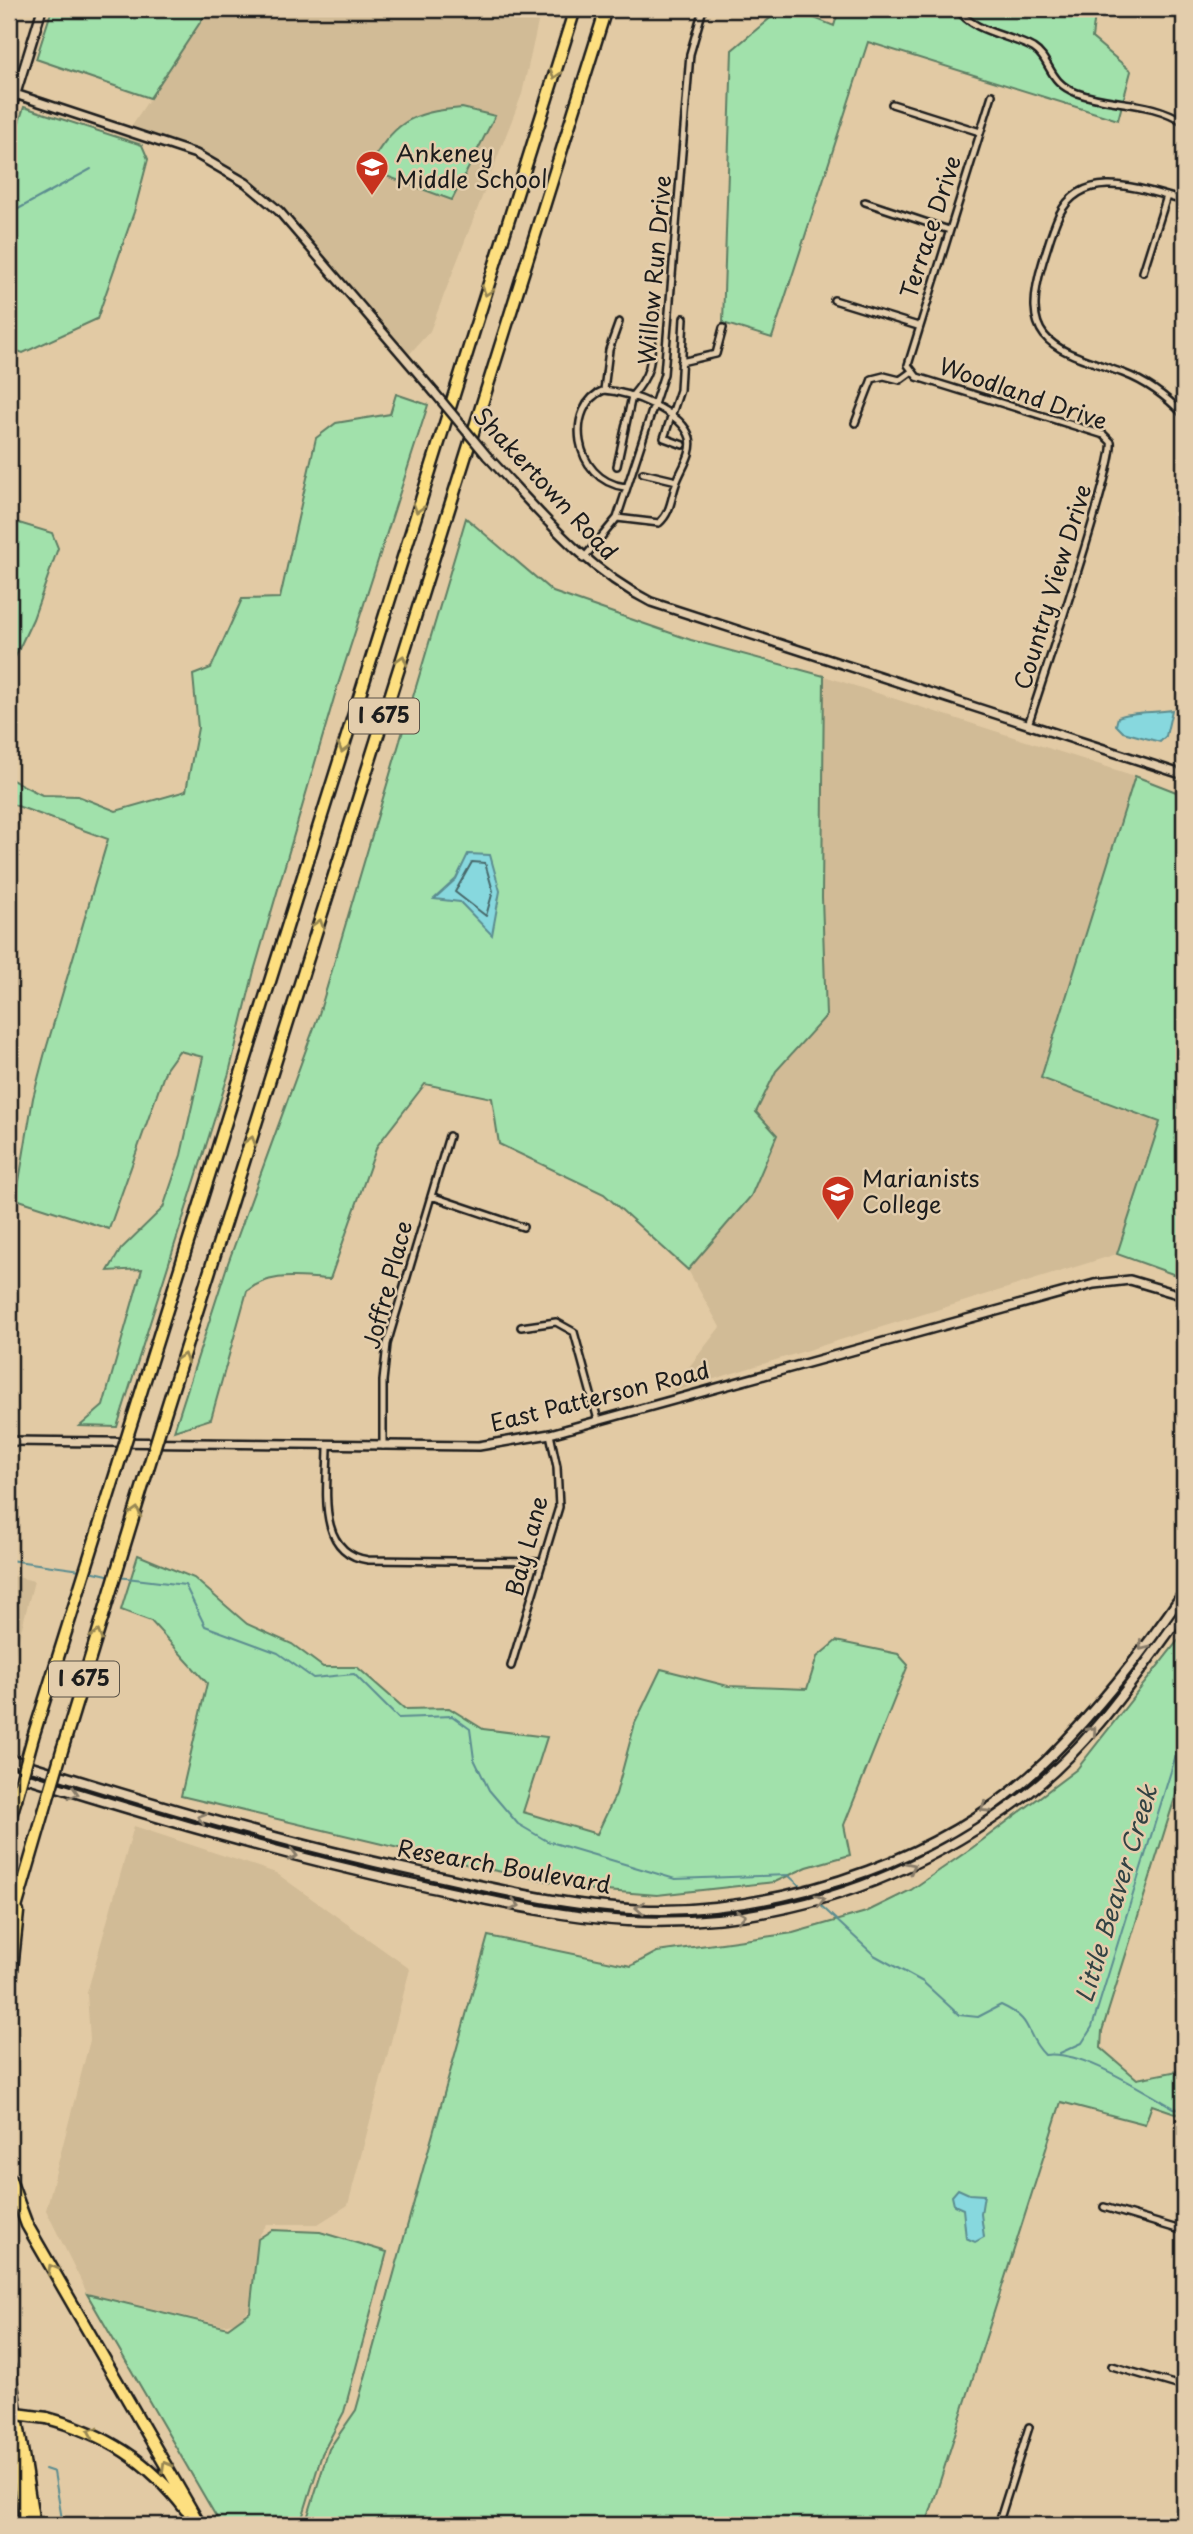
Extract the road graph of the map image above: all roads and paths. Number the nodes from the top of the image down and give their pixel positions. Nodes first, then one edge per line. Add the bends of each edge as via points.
1 (42, 9) edge
2 (575, 9) edge
3 (606, 9) edge
4 (703, 9) edge
5 (958, 9) edge
6 (12, 93) edge
7 (992, 95) dead end
8 (892, 104) dead end
9 (9, 116) edge
10 (1184, 122) edge
11 (980, 131) junction
12 (1167, 196) junction
13 (1184, 201) edge
14 (864, 202) dead end
15 (949, 230) junction
16 (1143, 272) dead end
17 (834, 300) dead end
18 (655, 310) dead end
19 (684, 318) dead end
20 (619, 322) dead end
21 (918, 326) junction
22 (723, 328) dead end
23 (681, 362) junction
24 (910, 371) junction
25 (604, 390) junction
26 (632, 396) junction
27 (654, 405) junction
28 (1184, 414) edge
29 (671, 415) junction
30 (855, 423) dead end
31 (683, 445) dead end
32 (1110, 459) joint
33 (617, 466) dead end
34 (643, 473) dead end
35 (677, 481) junction
36 (625, 487) junction
37 (617, 518) junction
38 (583, 559) junction
39 (1028, 725) junction
40 (1184, 775) edge
41 (449, 1136) dead end
42 (431, 1196) junction
43 (523, 1227) dead end
44 (1184, 1296) edge
45 (521, 1327) dead end
46 (598, 1420) junction
47 (550, 1434) junction
48 (9, 1441) edge
49 (328, 1446) junction
50 (383, 1446) junction
51 (543, 1562) junction
52 (1184, 1592) edge
53 (1184, 1611) edge
54 (511, 1666) dead end
55 (9, 1759) edge
56 (9, 1772) edge
57 (9, 1822) edge
58 (20, 1884) junction
59 (9, 1931) edge
60 (9, 1998) edge
61 (9, 2177) edge
62 (1104, 2207) dead end
63 (1184, 2231) edge
64 (9, 2366) edge
65 (1112, 2366) dead end
66 (1184, 2387) edge
67 (9, 2411) edge
68 (1029, 2427) dead end
69 (25, 2525) edge
70 (34, 2525) edge
71 (197, 2525) edge
72 (999, 2525) edge

1 - 6 street
2 -> 57 highway, I 675, bridge
58 -> 3 highway, I 675, bridge
4 - 27 street, Willow Run Drive via 690,54 668,348
5 - 10 street via 970,22 1037,52 1065,88 1161,109
6 - 9 street
6 - 38 street, Shakertown Road, bridge via 196,154 246,183 278,211 487,456
7 - 11 street, Terrace Drive
8 - 11 street
11 - 15 street, Terrace Drive
12 - 13 street
12 - 16 street
12 - 28 street via 1122,184 1088,188 1075,196 1056,220 1034,300 1038,323 1058,350 1143,382
14 - 15 street
15 - 21 street, Terrace Drive
17 - 21 street
18 - 26 street via 648,378
19 - 23 street
20 - 25 street via 609,350
21 - 24 street, Terrace Drive via 908,360
22 - 23 street via 716,354
23 - 29 street via 680,390
24 - 30 street via 900,380 872,379
24 - 32 street, Woodland Drive via 1104,435 1112,447
25 - 26 street
25 - 36 street via 595,394 586,409 579,433 580,451 605,481
26 - 27 street
26 - 33 street
27 - 29 street
27 - 36 street, Willow Run Drive
29 - 31 street via 664,438
29 - 35 street via 690,438 689,454
32 - 39 street, Country View Drive
34 - 35 street
35 - 37 street via 666,517 659,523
36 - 37 street, Willow Run Drive
37 - 38 street, Willow Run Drive
38 - 39 street, Shakertown Road via 619,586 658,605
39 - 40 street, Shakertown Road
41 - 42 street, Joffre Place
42 - 43 street
42 - 50 street, Joffre Place via 387,1344
44 - 46 street, East Patterson Road via 1130,1280 1094,1284
45 - 46 street via 556,1322 574,1332
46 - 47 street, East Patterson Road
47 - 50 street, East Patterson Road via 479,1446
47 - 51 street, Bay Lane via 559,1498
48 - 49 street, East Patterson Road
49 - 50 street, East Patterson Road
49 - 51 street via 330,1531 352,1556
51 - 54 street, Bay Lane
52 -> 55 main road, Research Boulevard via 1101,1701 1045,1762 1003,1797 948,1832 872,1870 781,1896 726,1905 662,1910 593,1906 487,1887 273,1838
56 -> 53 main road, Research Boulevard via 322,1863 566,1915 677,1922 792,1908 898,1873 956,1843 1028,1793 1106,1715
58 - 59 highway, I 675
58 - 60 highway
71 -> 61 highway via 27,2225
62 - 63 street
64 - 70 highway
65 - 66 street
67 - 69 highway
71 -> 67 highway, bridge via 164,2482 137,2458 88,2430
68 - 72 street

